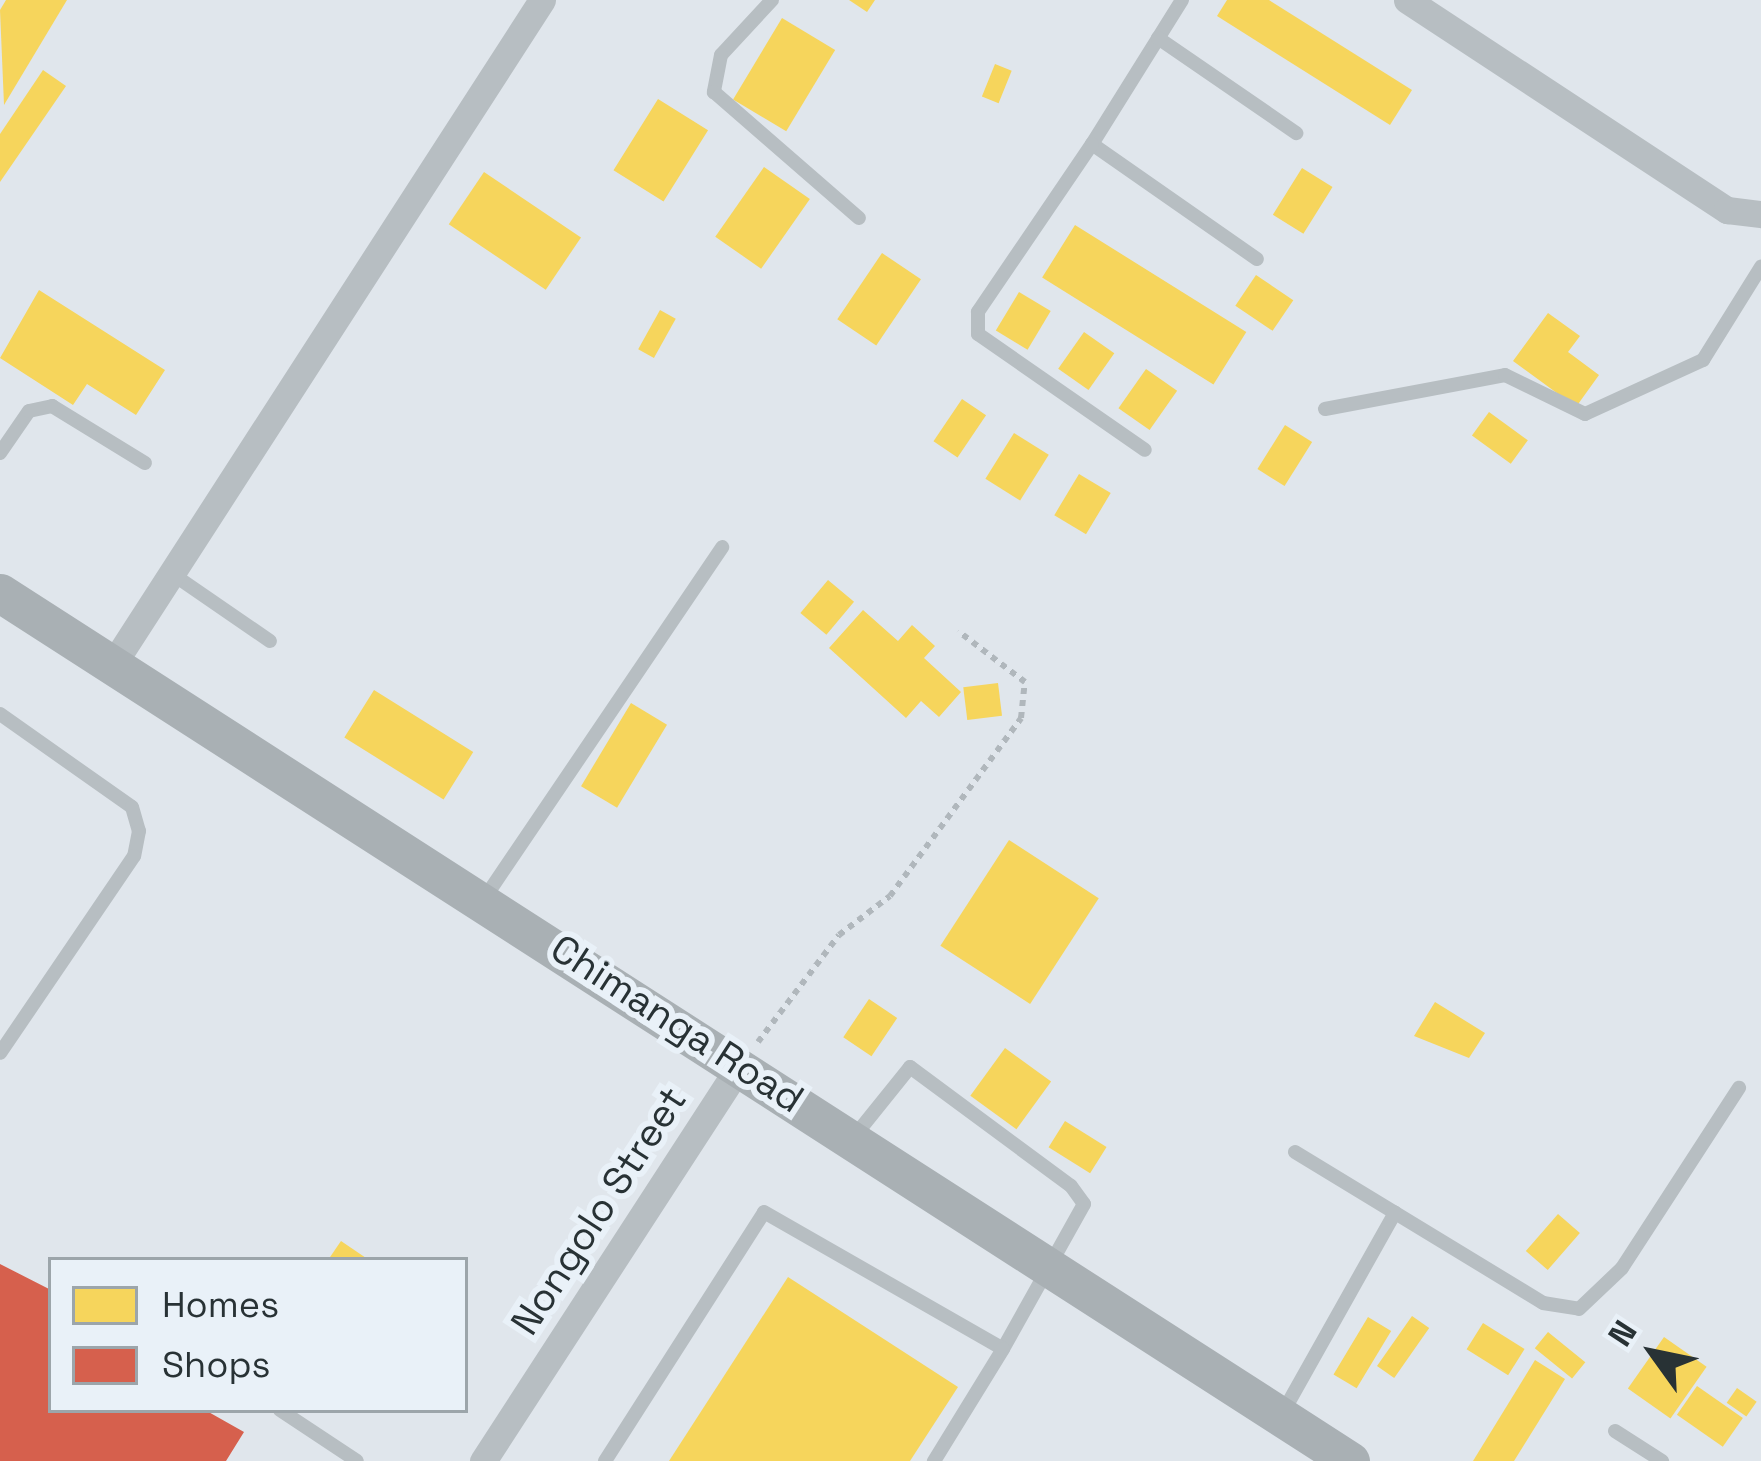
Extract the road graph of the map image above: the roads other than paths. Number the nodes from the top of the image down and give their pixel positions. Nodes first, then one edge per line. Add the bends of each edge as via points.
1 (542, 0) edge
2 (772, 0) edge
3 (1182, 0) edge
4 (1407, 0) edge
5 (1158, 38) junction
6 (1296, 133) dead end
7 (1092, 144) junction
8 (1761, 214) edge
9 (859, 218) dead end
10 (1257, 259) dead end
11 (1761, 267) edge
12 (1325, 410) dead end
13 (1145, 450) dead end
14 (0, 453) edge
15 (145, 463) dead end
16 (722, 547) dead end
17 (171, 573) junction
18 (0, 592) edge
19 (270, 641) dead end
20 (115, 661) junction
21 (0, 714) edge
22 (484, 899) junction
23 (0, 1053) edge
24 (742, 1064) junction
25 (1739, 1088) dead end
26 (853, 1139) junction
27 (1295, 1152) dead end
28 (1394, 1213) junction
29 (1051, 1273) junction
30 (1003, 1349) junction
31 (285, 1413) edge
32 (1280, 1419) junction
33 (1615, 1431) dead end
34 (357, 1461) edge
35 (482, 1461) edge
36 (605, 1461) edge
37 (934, 1461) edge
38 (1350, 1461) edge
39 (1662, 1461) edge

1 - 17 street
2 - 9 lane via 722,55 713,92
3 - 5 lane
4 - 8 street via 1727,210
5 - 6 lane
5 - 7 lane
7 - 10 lane
7 - 13 lane via 978,312 977,334
11 - 12 lane via 1703,360 1585,414 1505,375
14 - 15 lane via 28,411 52,406
16 - 22 lane
17 - 19 lane
17 - 20 street
18 - 20 street, Chimanga Road
20 - 22 street, Chimanga Road
21 - 23 lane via 132,807 139,831 134,856
22 - 24 street, Chimanga Road
24 - 26 street, Chimanga Road
24 - 35 street, Nongolo Street
25 - 28 lane via 1622,1268 1579,1309 1543,1303
26 - 29 street, Chimanga Road
26 - 29 lane via 910,1067 1072,1186 1084,1204
27 - 28 lane
28 - 32 lane
29 - 30 lane
29 - 32 street, Chimanga Road
30 - 36 lane via 764,1212
30 - 37 lane
31 - 34 lane
32 - 38 street, Chimanga Road
33 - 39 lane

